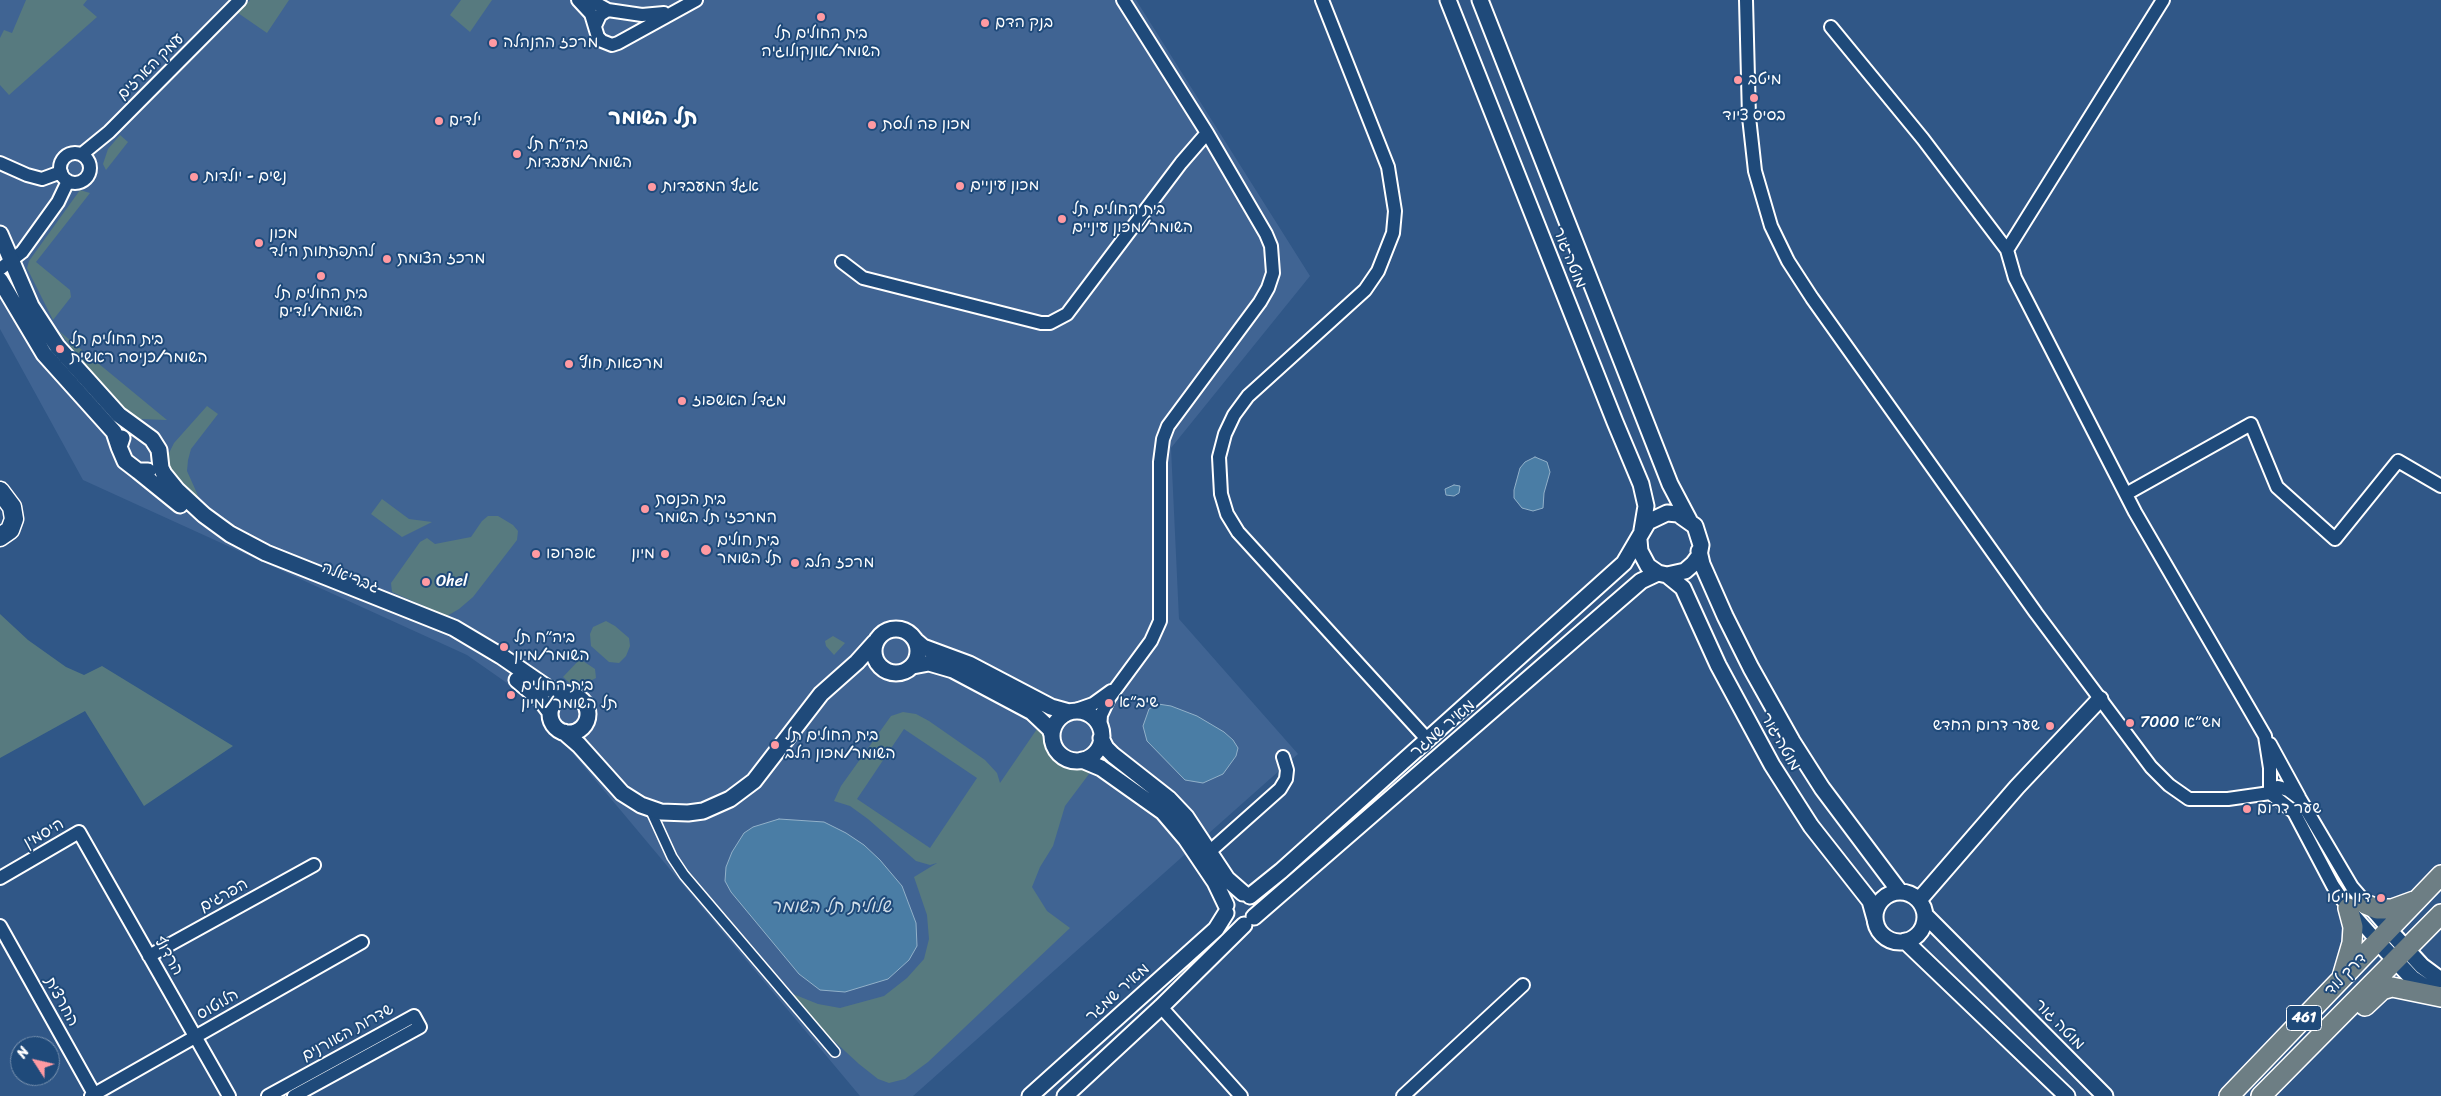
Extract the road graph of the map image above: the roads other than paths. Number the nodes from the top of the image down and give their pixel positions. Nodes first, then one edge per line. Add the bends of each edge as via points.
1 (240, 0) edge
2 (578, 0) edge
3 (590, 0) edge
4 (696, 0) edge
5 (1123, 0) edge
6 (1322, 0) edge
7 (1448, 0) edge
8 (1480, 0) edge
9 (1746, 0) edge
10 (2163, 0) edge
11 (677, 10) junction
12 (614, 11) junction
13 (595, 26) junction
14 (1831, 27) dead end
15 (625, 38) junction
16 (1206, 133) junction
17 (82, 154) junction
18 (0, 163) edge
19 (65, 176) junction
20 (0, 234) edge
21 (2007, 250) junction
22 (842, 262) dead end
23 (5, 265) edge
24 (0, 280) edge
25 (141, 431) junction
26 (120, 447) junction
27 (159, 458) junction
28 (138, 471) junction
29 (2441, 486) edge
30 (0, 491) edge
31 (2126, 494) junction
32 (1689, 520) junction
33 (1641, 536) junction
34 (0, 537) edge
35 (1700, 551) junction
36 (1663, 574) junction
37 (916, 641) junction
38 (875, 642) junction
39 (913, 666) junction
40 (882, 669) junction
41 (845, 673) junction
42 (1114, 688) junction
43 (568, 694) junction
44 (2100, 699) junction
45 (550, 712) junction
46 (1071, 712) junction
47 (589, 714) junction
48 (564, 732) junction
49 (1101, 734) junction
50 (1052, 735) junction
51 (2265, 736) junction
52 (1427, 739) junction
53 (1282, 757) dead end
54 (1082, 760) junction
55 (604, 774) junction
56 (2270, 793) junction
57 (2300, 799) junction
58 (650, 809) junction
59 (79, 832) joint
60 (1208, 853) junction
61 (314, 865) dead end
62 (2441, 875) edge
63 (0, 878) edge
64 (1900, 892) junction
65 (1246, 895) junction
66 (1918, 900) junction
67 (2418, 900) junction
68 (2357, 906) junction
69 (1226, 909) junction
70 (2441, 914) edge
71 (1925, 915) junction
72 (1875, 919) junction
73 (1249, 921) junction
74 (0, 926) edge
75 (2384, 936) junction
76 (1905, 941) junction
77 (362, 942) dead end
78 (2401, 955) junction
79 (149, 956) junction
80 (2342, 979) junction
81 (2441, 980) edge
82 (1523, 985) dead end
83 (2441, 997) edge
84 (1161, 1007) junction
85 (195, 1037) junction
86 (835, 1052) dead end
87 (92, 1095) edge
88 (229, 1096) edge
89 (268, 1096) edge
90 (294, 1096) edge
91 (1030, 1096) edge
92 (1065, 1096) edge
93 (1241, 1096) edge
94 (1403, 1096) edge
95 (2067, 1096) edge
96 (2105, 1096) edge
97 (2230, 1096) edge
98 (2261, 1096) edge
99 (2273, 1096) edge

1 - 17 street, עמק הארזים via 109,132
2 - 13 street via 591,14
3 - 12 street
4 - 11 street
5 - 16 street
6 - 52 street via 1388,167 1395,210 1393,233 1378,272 1365,290 1248,396 1234,415 1219,457 1220,494 1238,532
7 - 33 street, מוטה גור via 1642,484 1646,506
8 - 32 street, מוטה גור via 1670,484
9 - 44 street via 1749,117 1755,171 1771,226 1788,261
10 - 21 street
11 - 12 street via 653,16
11 - 15 street
12 - 13 street via 600,15
12 - 15 street via 628,20 630,27
13 - 15 street via 598,37 606,44 618,44
14 - 21 street via 1924,138
16 - 22 street via 1067,314 1059,320 1041,323 863,278
16 - 42 street via 1266,234 1271,246 1273,273 1260,302 1168,426 1163,439 1160,462 1160,620 1150,641
17 - 19 street via 73,153 64,158
17 - 19 street via 90,166 89,175 78,183
18 - 19 street via 42,179
19 - 23 street via 53,209 22,252
20 - 23 street
21 - 31 street via 2016,278
23 - 25 street via 67,360 119,415
24 - 26 street via 44,354 114,432
25 - 26 street via 127,433
25 - 27 street via 156,444
26 - 28 street via 125,461
27 - 28 street via 151,470
27 - 43 street, גבריאלה via 161,468 177,490 236,538 281,560 454,628 549,689
28 - 45 street, גבריאלה via 231,546 277,568 460,642 526,686
29 - 31 street via 2398,461 2335,539 2277,487 2251,424
30 - 34 main road via 12,507 14,519 10,530
31 - 51 street
32 - 33 street via 1667,513 1648,522
32 - 35 street via 1699,535
33 - 36 street via 1640,551 1644,561
33 - 52 street, מאיר שמגר via 1624,563
35 - 36 street via 1685,571
35 - 64 street, מוטה גור via 1702,564 1725,616 1792,741 1822,788
36 - 72 street, מוטה גור via 1683,588 1718,665 1772,765 1811,826 1870,901
36 - 73 street, מאיר שמגר via 1641,581
37 - 38 street via 908,632 896,629 884,632
37 - 39 street via 918,654
37 - 46 street via 923,647 959,659 1051,707
38 - 40 street via 874,657
38 - 41 street
39 - 40 street via 896,674
39 - 50 street via 929,663 952,670 1032,712
40 - 41 street via 867,667
41 - 58 street via 820,694 763,771 740,792 702,811 674,813
42 - 46 street via 1093,704
42 - 49 street via 1104,706
43 - 45 street via 556,700
43 - 47 street via 580,697
44 - 56 street via 2151,767 2189,799 2228,799
44 - 66 street
45 - 48 street via 553,724
46 - 49 street via 1087,713 1093,717
46 - 50 street via 1057,721
47 - 48 street via 581,729
47 - 55 street via 590,743
48 - 55 street
49 - 54 street via 1096,751
49 - 60 street via 1106,748 1169,799 1186,818
50 - 54 street via 1052,742 1061,756
51 - 56 street
51 - 57 street
52 - 65 street, מאיר שמגר via 1266,884
53 - 60 street via 1287,770 1280,788
54 - 69 street via 1102,768 1163,812 1215,882
55 - 58 street via 622,793
56 - 57 street via 2278,787
56 - 68 street via 2294,812 2333,886
57 - 68 street via 2352,887
58 - 86 street via 684,875
59 - 63 street, היסמין
59 - 79 street, הרדוף
60 - 65 street via 1227,880
61 - 79 street, הפרגים
62 - 67 main road, דרך לוד / 461
64 - 66 street
64 - 72 street via 1882,900
65 - 69 street via 1232,896
65 - 73 street via 1256,903
66 - 71 street
67 - 68 main road via 2392,909
67 - 75 main road, דרך לוד / 461
68 - 75 street
68 - 75 street
68 - 80 main road via 2352,943
69 - 73 street via 1230,921
69 - 91 street, מאיר שמגר via 1216,929
70 - 78 main road, דרך לוד / 461
71 - 76 street via 1921,930
71 - 96 street, מוטה גור
72 - 76 street via 1884,936 1890,940
73 - 84 street, מאיר שמגר
74 - 87 street, החרצית
75 - 78 street
75 - 80 main road, דרך לוד / 461
76 - 95 street
77 - 85 street, הלוטוס
78 - 81 street
78 - 83 street via 2412,978
78 - 98 main road, דרך לוד / 461
79 - 85 street, הרדוף
80 - 97 main road, דרך לוד / 461
82 - 94 street
83 - 99 main road via 2404,988 2382,990
84 - 92 street, מאיר שמגר
84 - 93 street
85 - 87 street, הלוטוס
85 - 88 street, הרדוף
89 - 90 street, שדרות האורנים via 414,1016 420,1026

